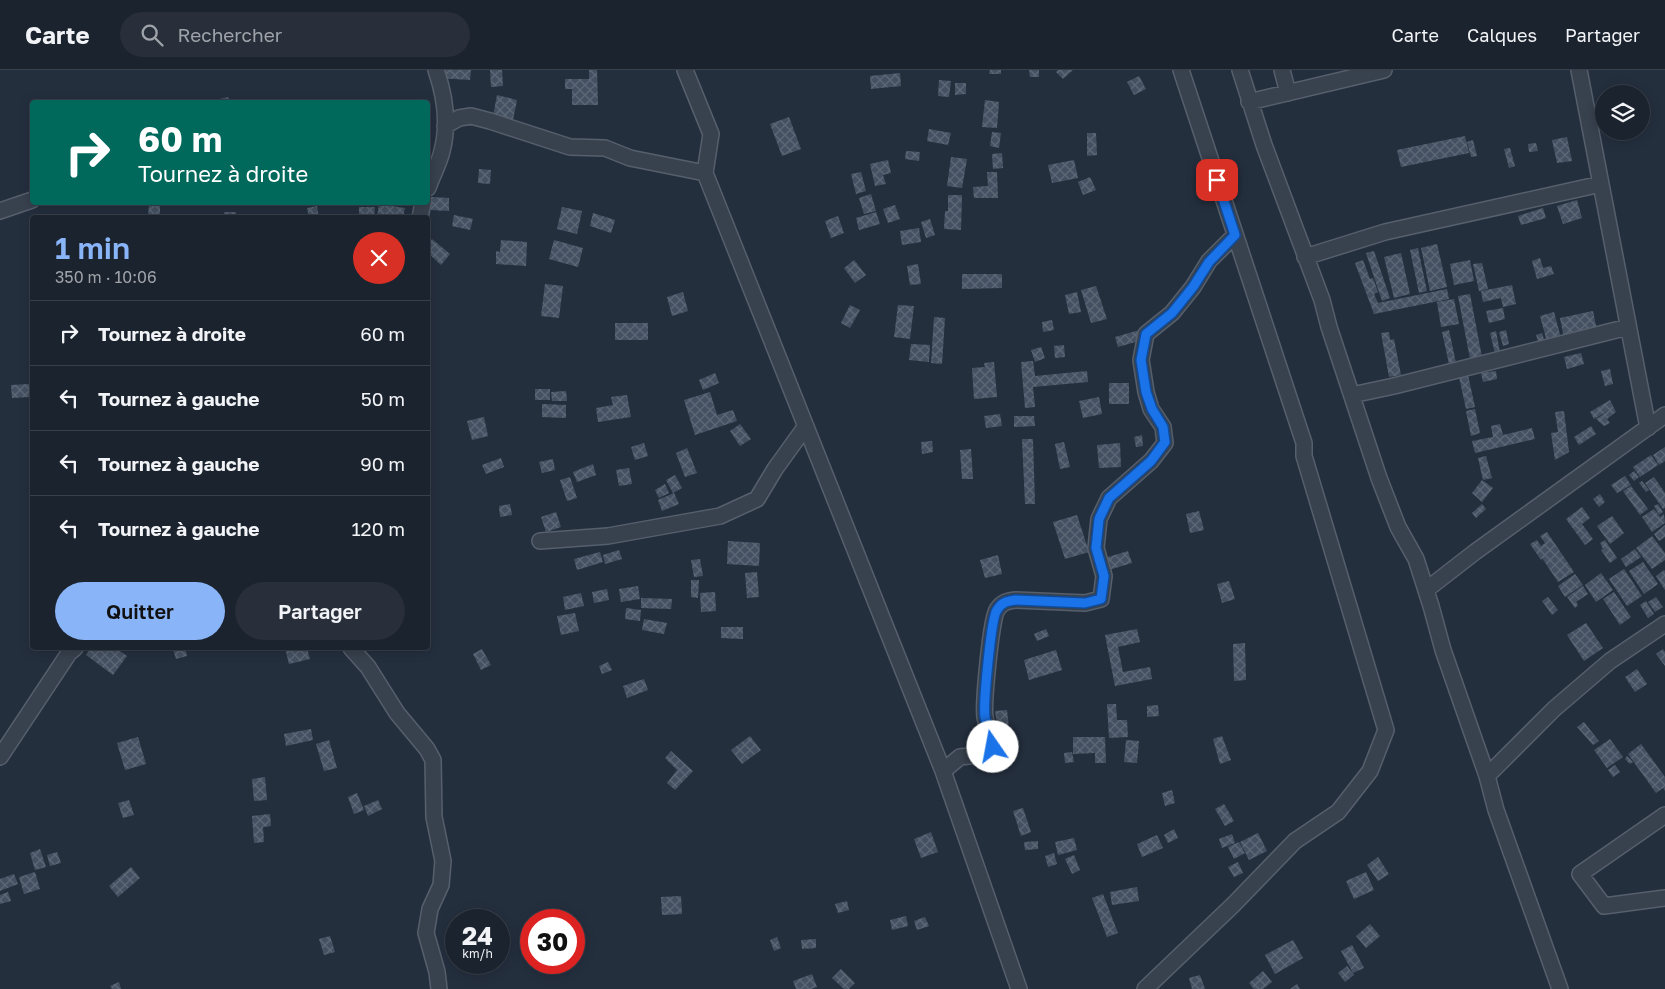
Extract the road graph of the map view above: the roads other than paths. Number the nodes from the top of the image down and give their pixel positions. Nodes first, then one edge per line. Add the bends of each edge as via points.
1 (436, 70) edge
2 (685, 70) edge
3 (1181, 70) edge
4 (1240, 70) edge
5 (1282, 70) edge
6 (1384, 70) edge
7 (1580, 70) edge
8 (1288, 94) junction
9 (1249, 102) junction
10 (445, 126) junction
11 (706, 173) junction
12 (430, 183) edge
13 (1601, 184) junction
14 (30, 201) edge
15 (0, 211) edge
16 (1235, 235) junction
17 (1305, 257) junction
18 (1628, 326) junction
19 (1352, 395) junction
20 (1665, 415) edge
21 (806, 426) junction
22 (1648, 428) junction
23 (540, 541) dead end
24 (1426, 590) junction
25 (1665, 624) edge
26 (73, 650) edge
27 (353, 650) edge
28 (0, 756) edge
29 (943, 771) junction
30 (1487, 776) junction
31 (1665, 815) edge
32 (1665, 898) edge
33 (439, 989) edge
34 (1019, 989) edge
35 (1145, 989) edge
36 (1560, 989) edge

1 - 10 street via 447,116
2 - 11 street via 711,134
3 - 16 street
4 - 9 street
5 - 8 street
6 - 8 street
7 - 13 street
8 - 9 street
9 - 17 street
10 - 11 street via 471,116 570,147 605,148 630,158
10 - 12 street via 442,152
11 - 21 street
13 - 17 street via 1385,232
13 - 18 street
14 - 15 street
16 - 29 street via 1209,262 1172,313 1146,334 1141,360 1146,392 1163,427 1165,442 1151,461 1109,498 1099,519 1096,548 1104,576 1101,599 1085,603 1005,601 995,611 986,676 985,717 993,747 986,754 960,757
16 - 35 street via 1304,443 1304,456 1386,730 1370,771 1338,812 1295,841
17 - 19 street
18 - 19 street
18 - 22 street
19 - 24 street via 1379,478 1398,527 1416,559
20 - 22 street
21 - 23 street via 757,499 720,516 608,536
21 - 29 street
22 - 24 street
24 - 30 street via 1442,650
25 - 30 street via 1610,661 1561,703
26 - 28 street
27 - 33 street via 433,760 434,817 443,861 442,885 430,909 426,933
29 - 34 street
30 - 36 street via 1496,810
31 - 32 street via 1580,874 1604,906

